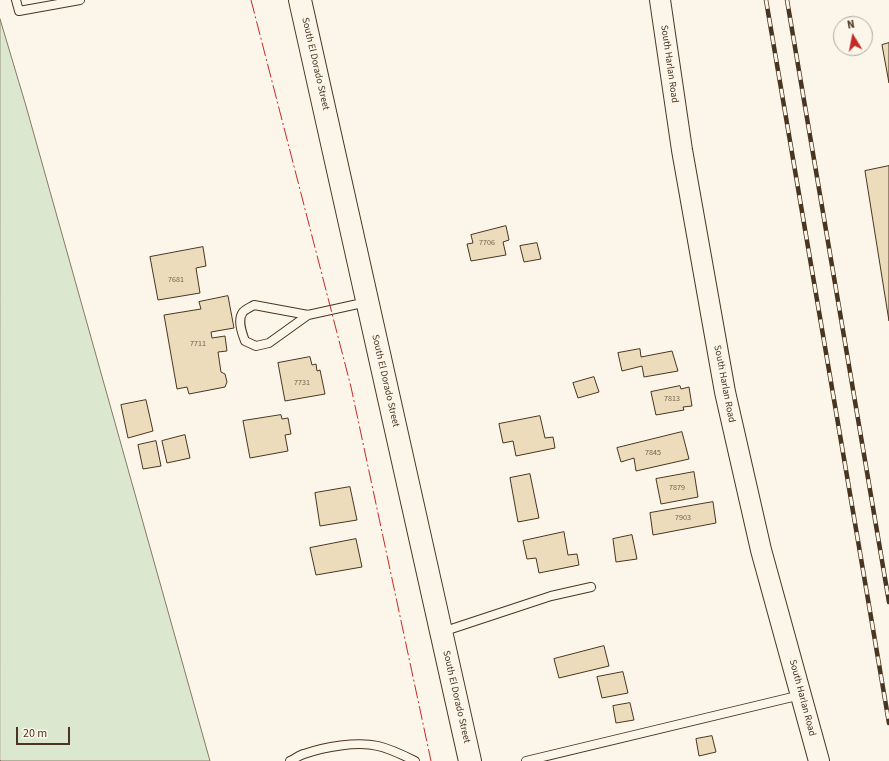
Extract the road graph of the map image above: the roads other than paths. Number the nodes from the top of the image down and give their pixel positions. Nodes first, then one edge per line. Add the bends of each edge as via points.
1 (16, 0) edge
2 (80, 0) edge
3 (300, 0) edge
4 (660, 0) edge
5 (368, 302) junction
6 (308, 315) junction
7 (591, 587) dead end
8 (441, 632) junction
9 (801, 695) junction
10 (290, 761) edge
11 (415, 761) edge
12 (470, 761) edge
13 (526, 761) edge
14 (818, 761) edge

1 - 2 lane via 19,11
3 - 5 main road, South El Dorado Street
4 - 9 street, South Harlan Road via 682,150 725,392 762,550
5 - 6 lane
5 - 8 main road, South El Dorado Street
6 - 6 lane via 254,305 243,312 241,330 244,341 256,346 269,342
7 - 8 lane via 551,596
8 - 12 main road, South El Dorado Street
9 - 13 lane
9 - 14 street, South Harlan Road
10 - 11 lane via 304,754 328,748 359,744 394,751

